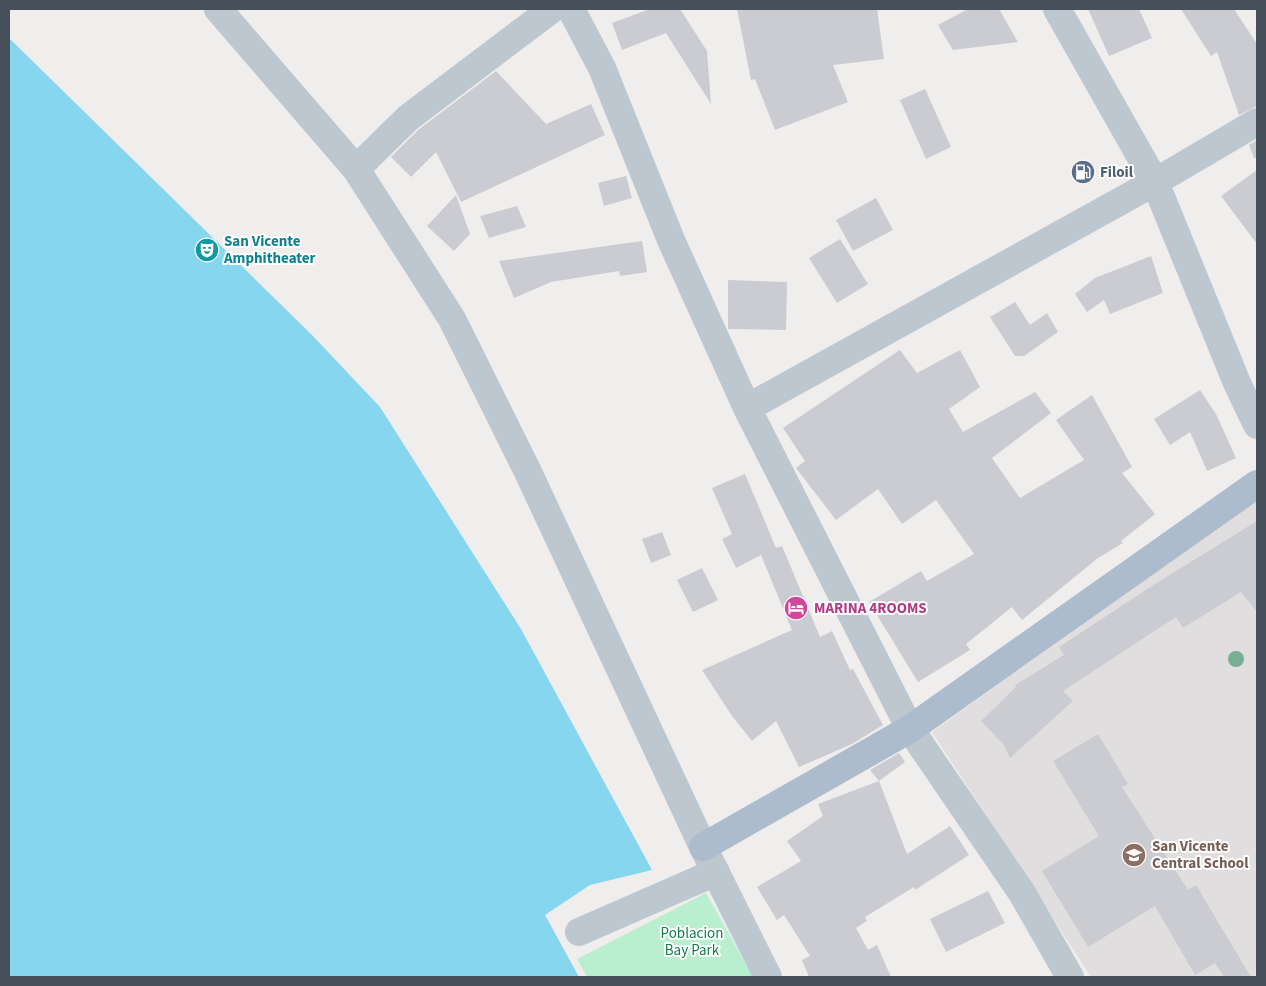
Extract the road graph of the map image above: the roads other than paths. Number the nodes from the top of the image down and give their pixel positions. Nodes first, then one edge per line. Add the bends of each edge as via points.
1 (218, 9) edge
2 (552, 9) edge
3 (571, 9) edge
4 (1057, 9) edge
5 (1257, 122) edge
6 (356, 169) junction
7 (1155, 182) junction
8 (746, 408) junction
9 (1257, 425) edge
10 (1257, 484) edge
11 (910, 729) junction
12 (703, 847) junction
13 (716, 872) junction
14 (580, 932) dead end
15 (768, 977) edge
16 (1070, 977) edge

1 - 6 street
2 - 6 street via 408,118
3 - 8 street via 602,68 671,240
4 - 7 street
5 - 7 street
6 - 12 street via 452,319 528,472
7 - 8 street
7 - 9 street
8 - 11 street
10 - 11 main road
11 - 12 main road
11 - 16 street via 1022,893
12 - 13 street
13 - 14 street
13 - 15 street

